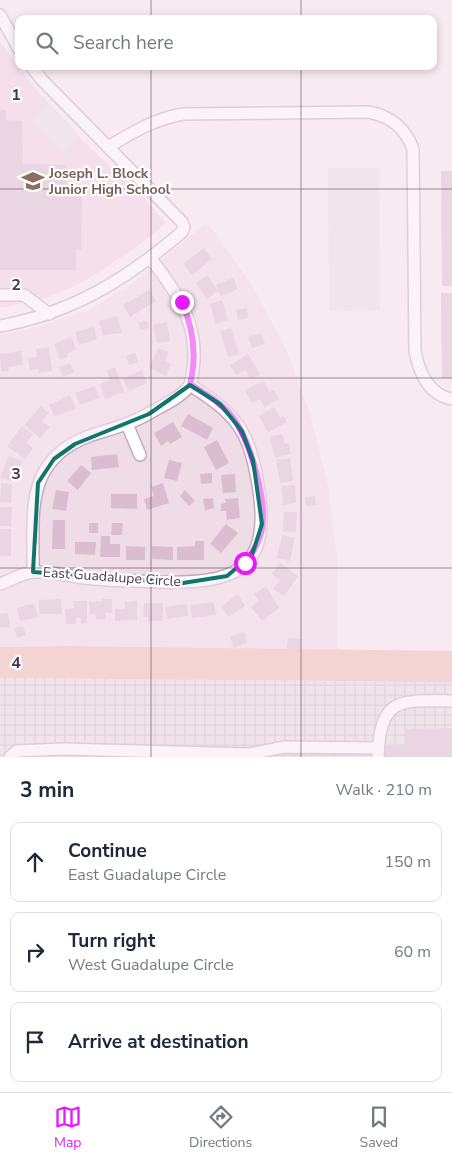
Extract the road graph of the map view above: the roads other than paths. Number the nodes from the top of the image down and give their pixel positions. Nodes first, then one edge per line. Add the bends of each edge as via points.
1 (0, 16) edge
2 (15, 42) edge
3 (35, 70) edge
4 (108, 147) junction
5 (151, 259) junction
6 (0, 295) edge
7 (49, 314) junction
8 (0, 326) edge
9 (190, 384) junction
10 (452, 399) edge
11 (127, 424) junction
12 (140, 455) dead end
13 (34, 572) junction
14 (0, 584) edge
15 (452, 701) edge
16 (378, 752) edge
17 (10, 757) edge

1 - 2 street
3 - 4 street
4 - 5 street via 184,227
4 - 10 street via 143,126 183,114 368,112 383,114 397,124 408,135 413,149 415,351 419,372 430,388 444,398
5 - 7 street via 87,299
5 - 9 street via 175,290 187,314 194,352
6 - 7 street via 24,295
7 - 8 street
9 - 11 street via 177,397
9 - 13 street, East Guadalupe Circle via 229,412 242,431 253,460 262,524 256,546 245,563 227,576 198,583 114,580
11 - 12 street
11 - 13 street via 74,444 47,466 35,493
13 - 14 street
15 - 16 street via 409,700 393,708 379,732
16 - 17 street via 284,747 250,754 64,749 16,751

